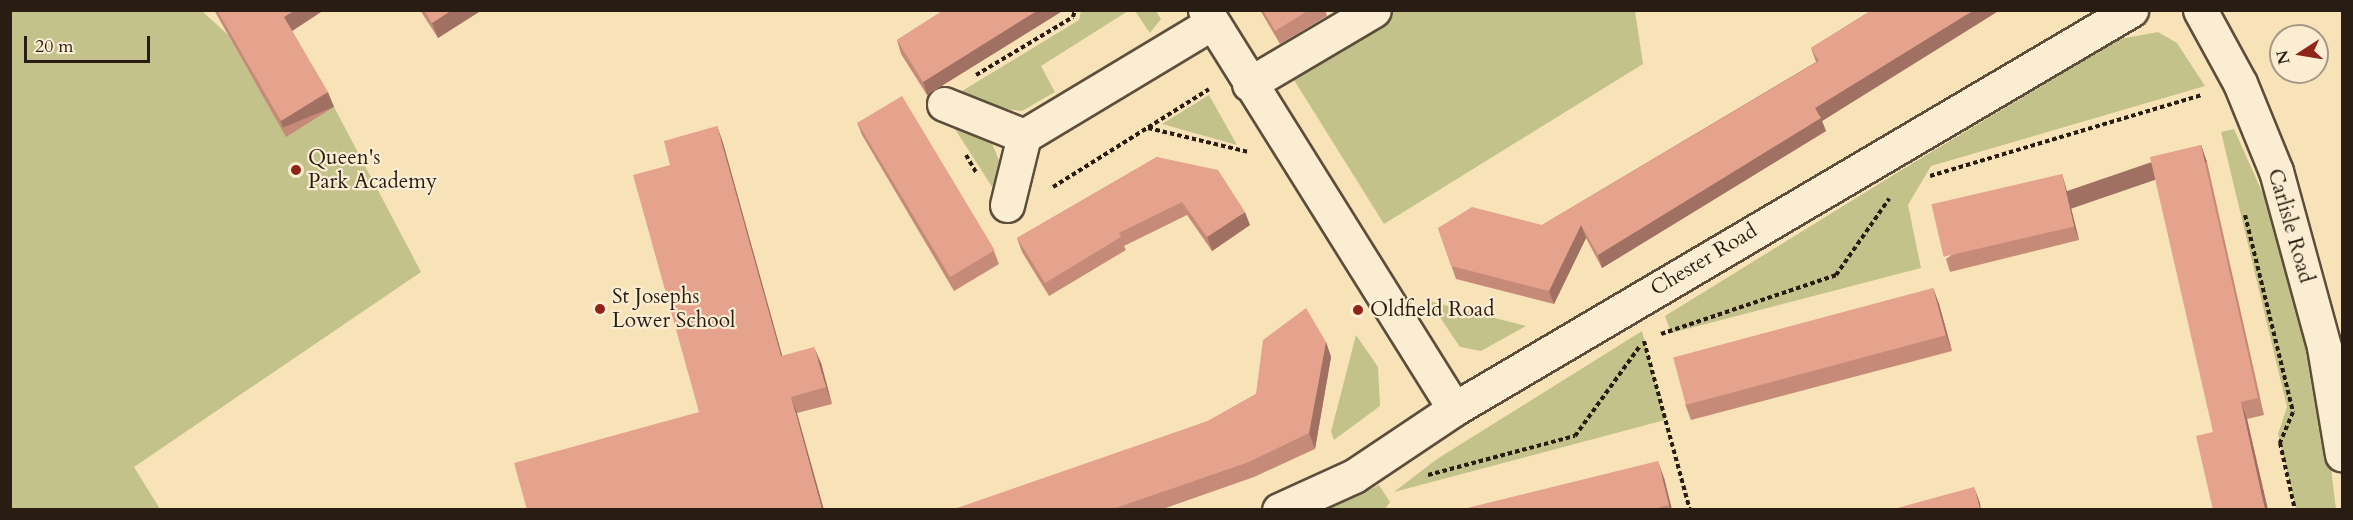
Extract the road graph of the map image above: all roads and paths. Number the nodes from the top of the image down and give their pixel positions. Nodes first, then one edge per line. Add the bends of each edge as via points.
1 (1374, 10) edge
2 (2130, 10) edge
3 (2200, 10) edge
4 (1208, 17) edge
5 (2240, 83) junction
6 (1249, 84) junction
7 (2196, 96) junction
8 (2206, 100) dead end
9 (944, 104) dead end
10 (1147, 128) dead end
11 (1024, 136) junction
12 (1287, 144) junction
13 (1922, 179) dead end
14 (1893, 195) dead end
15 (1007, 205) dead end
16 (2243, 206) dead end
17 (1644, 340) junction
18 (1454, 409) junction
19 (2343, 454) edge
20 (1426, 476) dead end
21 (1279, 510) edge
22 (1690, 510) edge
23 (2295, 510) edge

1 - 6 street
2 - 18 street, Chester Road
3 - 5 street, Carlisle Road
4 - 6 street
4 - 11 street
5 - 7 path
5 - 19 street, Carlisle Road via 2279,182 2324,347
6 - 12 street
7 - 8 path
7 - 13 path
9 - 11 street
10 - 12 path via 1250,153
11 - 15 street
12 - 18 street
14 - 17 path via 1836,275
16 - 23 path via 2293,412 2280,443
17 - 20 path via 1575,436
17 - 22 path
18 - 21 street, Chester Road via 1354,476

